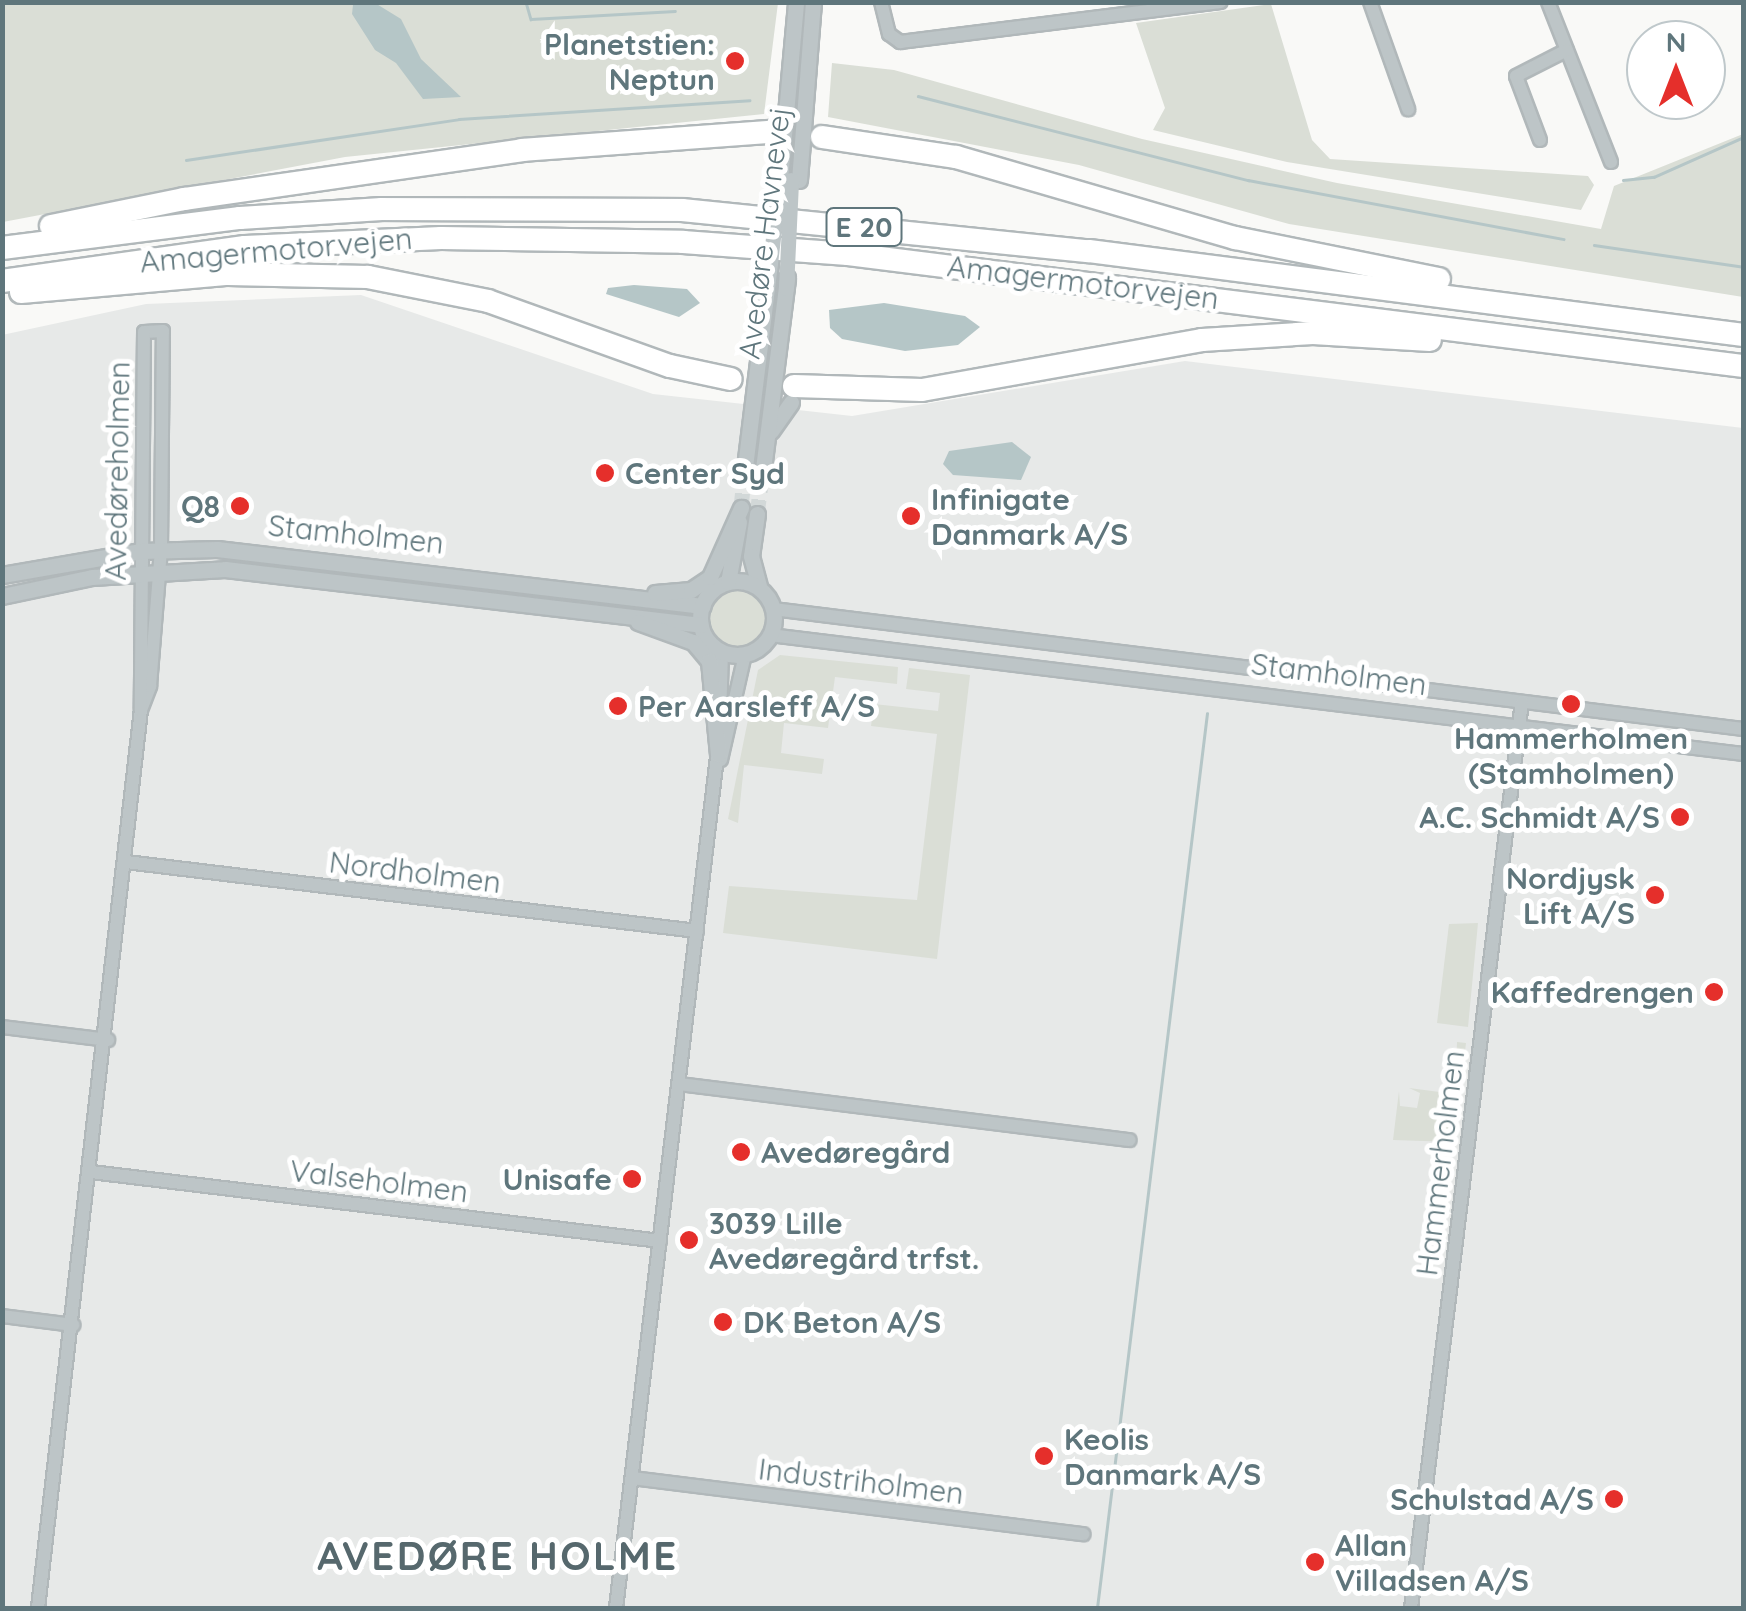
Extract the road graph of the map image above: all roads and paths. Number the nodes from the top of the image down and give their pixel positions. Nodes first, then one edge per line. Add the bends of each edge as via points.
1 (796, 2) edge
2 (813, 2) edge
3 (882, 2) edge
4 (1221, 2) edge
5 (1370, 2) edge
6 (1548, 2) edge
7 (1567, 50) junction
8 (1408, 110) dead end
9 (780, 135) junction
10 (813, 136) junction
11 (1540, 140) dead end
12 (1611, 162) dead end
13 (790, 180) junction
14 (2, 236) edge
15 (2, 248) edge
16 (2, 281) edge
17 (776, 287) junction
18 (2, 294) edge
19 (1733, 334) edge
20 (1733, 364) edge
21 (731, 378) joint
22 (756, 382) junction
23 (785, 386) junction
24 (766, 438) junction
25 (745, 467) tunnel mouth
26 (762, 469) tunnel mouth
27 (757, 514) tunnel mouth
28 (161, 550) junction
29 (141, 551) junction
30 (160, 570) junction
31 (140, 572) junction
32 (2, 575) edge
33 (728, 582) junction
34 (760, 590) junction
35 (622, 593) junction
36 (2, 596) edge
37 (703, 606) junction
38 (773, 610) junction
39 (616, 614) junction
40 (701, 625) junction
41 (770, 635) junction
42 (722, 652) junction
43 (745, 654) junction
44 (1155, 658) junction
45 (1152, 678) junction
46 (1522, 702) junction
47 (140, 710) junction
48 (1519, 724) junction
49 (1744, 730) edge
50 (1744, 754) edge
51 (718, 760) junction
52 (126, 862) junction
53 (697, 932) junction
54 (2, 1026) edge
55 (108, 1040) junction
56 (679, 1084) junction
57 (1130, 1140) dead end
58 (91, 1172) junction
59 (660, 1241) junction
60 (2, 1316) edge
61 (73, 1325) junction
62 (632, 1478) junction
63 (1084, 1534) dead end
64 (38, 1608) edge
65 (616, 1608) edge
66 (1412, 1608) edge

1 - 9 street, Avedøre Havnevej
2 - 10 street, Avedøre Havnevej
3 - 4 street via 890,34 900,42
5 - 8 street
6 - 7 street
7 - 11 street via 1516,76
7 - 12 street
9 - 10 street
9 - 13 street, Avedøre Havnevej
9 - 14 highway via 640,137 504,152 184,200
10 - 13 street, Avedøre Havnevej
10 - 19 highway via 1001,167 1235,238 1357,266
13 - 17 street, Avedøre Havnevej, bridge
13 - 17 street, Avedøre Havnevej, bridge via 772,251
15 - 19 highway, Amagermotorvejen / E 20 via 240,218 382,209 682,210 1090,251
16 - 20 highway, Amagermotorvejen / E 20 via 245,247 440,238 682,242 848,254
17 - 22 street, Avedøre Havnevej
17 - 23 street, Avedøre Havnevej
18 - 21 highway via 228,274 368,277 488,302 670,366
20 - 23 highway via 1313,333 1202,340 1008,378 858,392
21 - 22 street
22 - 23 street
22 - 25 street, Avedøre Havnevej
23 - 24 street
23 - 24 street, Avedøre Havnevej
24 - 26 street, Avedøre Havnevej
27 - 34 street via 752,556
28 - 29 street, Stamholmen
28 - 29 street, Avedøreholmen via 163,332 144,332
28 - 30 street, Avedøreholmen
28 - 35 street, Stamholmen via 271,551
29 - 31 street, Avedøreholmen
29 - 32 street, Stamholmen
30 - 31 street, Stamholmen
30 - 39 street, Stamholmen via 268,572
30 - 47 street, Avedøreholmen via 150,686
31 - 36 street, Stamholmen
31 - 47 street, Avedøreholmen
33 - 34 street
33 - 35 street via 740,508 720,564 691,590
33 - 37 street
34 - 38 street
35 - 37 street, Stamholmen
37 - 40 street
38 - 41 street
38 - 44 street, Stamholmen
39 - 40 street, Stamholmen
39 - 51 street via 693,642 710,661
40 - 42 street
41 - 43 street
41 - 45 street, Stamholmen
42 - 43 street
42 - 51 street
43 - 51 street
44 - 45 street
44 - 46 street, Stamholmen
45 - 48 street, Stamholmen
46 - 48 street
46 - 49 street, Stamholmen
47 - 52 street, Avedøreholmen
48 - 50 street, Stamholmen
48 - 66 street, Hammerholmen
51 - 53 street
52 - 53 street, Nordholmen
52 - 55 street, Avedøreholmen
53 - 56 street
54 - 55 street
55 - 58 street, Avedøreholmen
56 - 57 street
56 - 59 street
58 - 59 street, Valseholmen
58 - 61 street, Avedøreholmen
59 - 62 street
60 - 61 street
61 - 64 street, Avedøreholmen
62 - 63 street, Industriholmen
62 - 65 street

